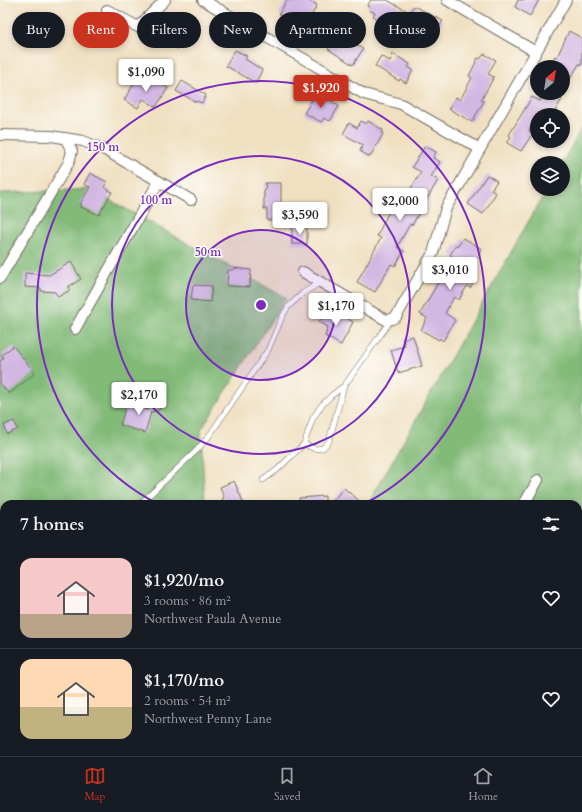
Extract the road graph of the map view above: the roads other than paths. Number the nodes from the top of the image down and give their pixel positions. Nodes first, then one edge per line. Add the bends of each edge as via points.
1 (165, 0) edge
2 (203, 0) edge
3 (447, 0) edge
4 (566, 0) edge
5 (107, 10) dead end
6 (536, 52) junction
7 (0, 135) edge
8 (65, 138) junction
9 (480, 149) junction
10 (160, 182) junction
11 (191, 200) dead end
12 (303, 272) dead end
13 (0, 278) edge
14 (321, 282) junction
15 (392, 319) junction
16 (75, 329) dead end
17 (344, 386) junction
18 (304, 444) junction
19 (263, 480) dead end
20 (538, 480) dead end
21 (144, 500) edge
22 (526, 500) edge

1 - 5 street via 138,27
2 - 9 street via 364,94 401,104
3 - 6 street
4 - 6 street
6 - 9 street
7 - 8 street
8 - 10 street via 83,141 103,149
8 - 13 street via 72,152 69,162
9 - 15 street via 446,208 433,253 398,314
10 - 11 street
10 - 16 street
12 - 14 street
14 - 15 street via 386,320
14 - 21 lane via 303,293 288,307 268,350 208,436 197,450
15 - 17 lane
17 - 18 lane via 321,406 313,418
17 - 18 lane via 329,441 323,448 315,449
18 - 19 lane
20 - 22 street

